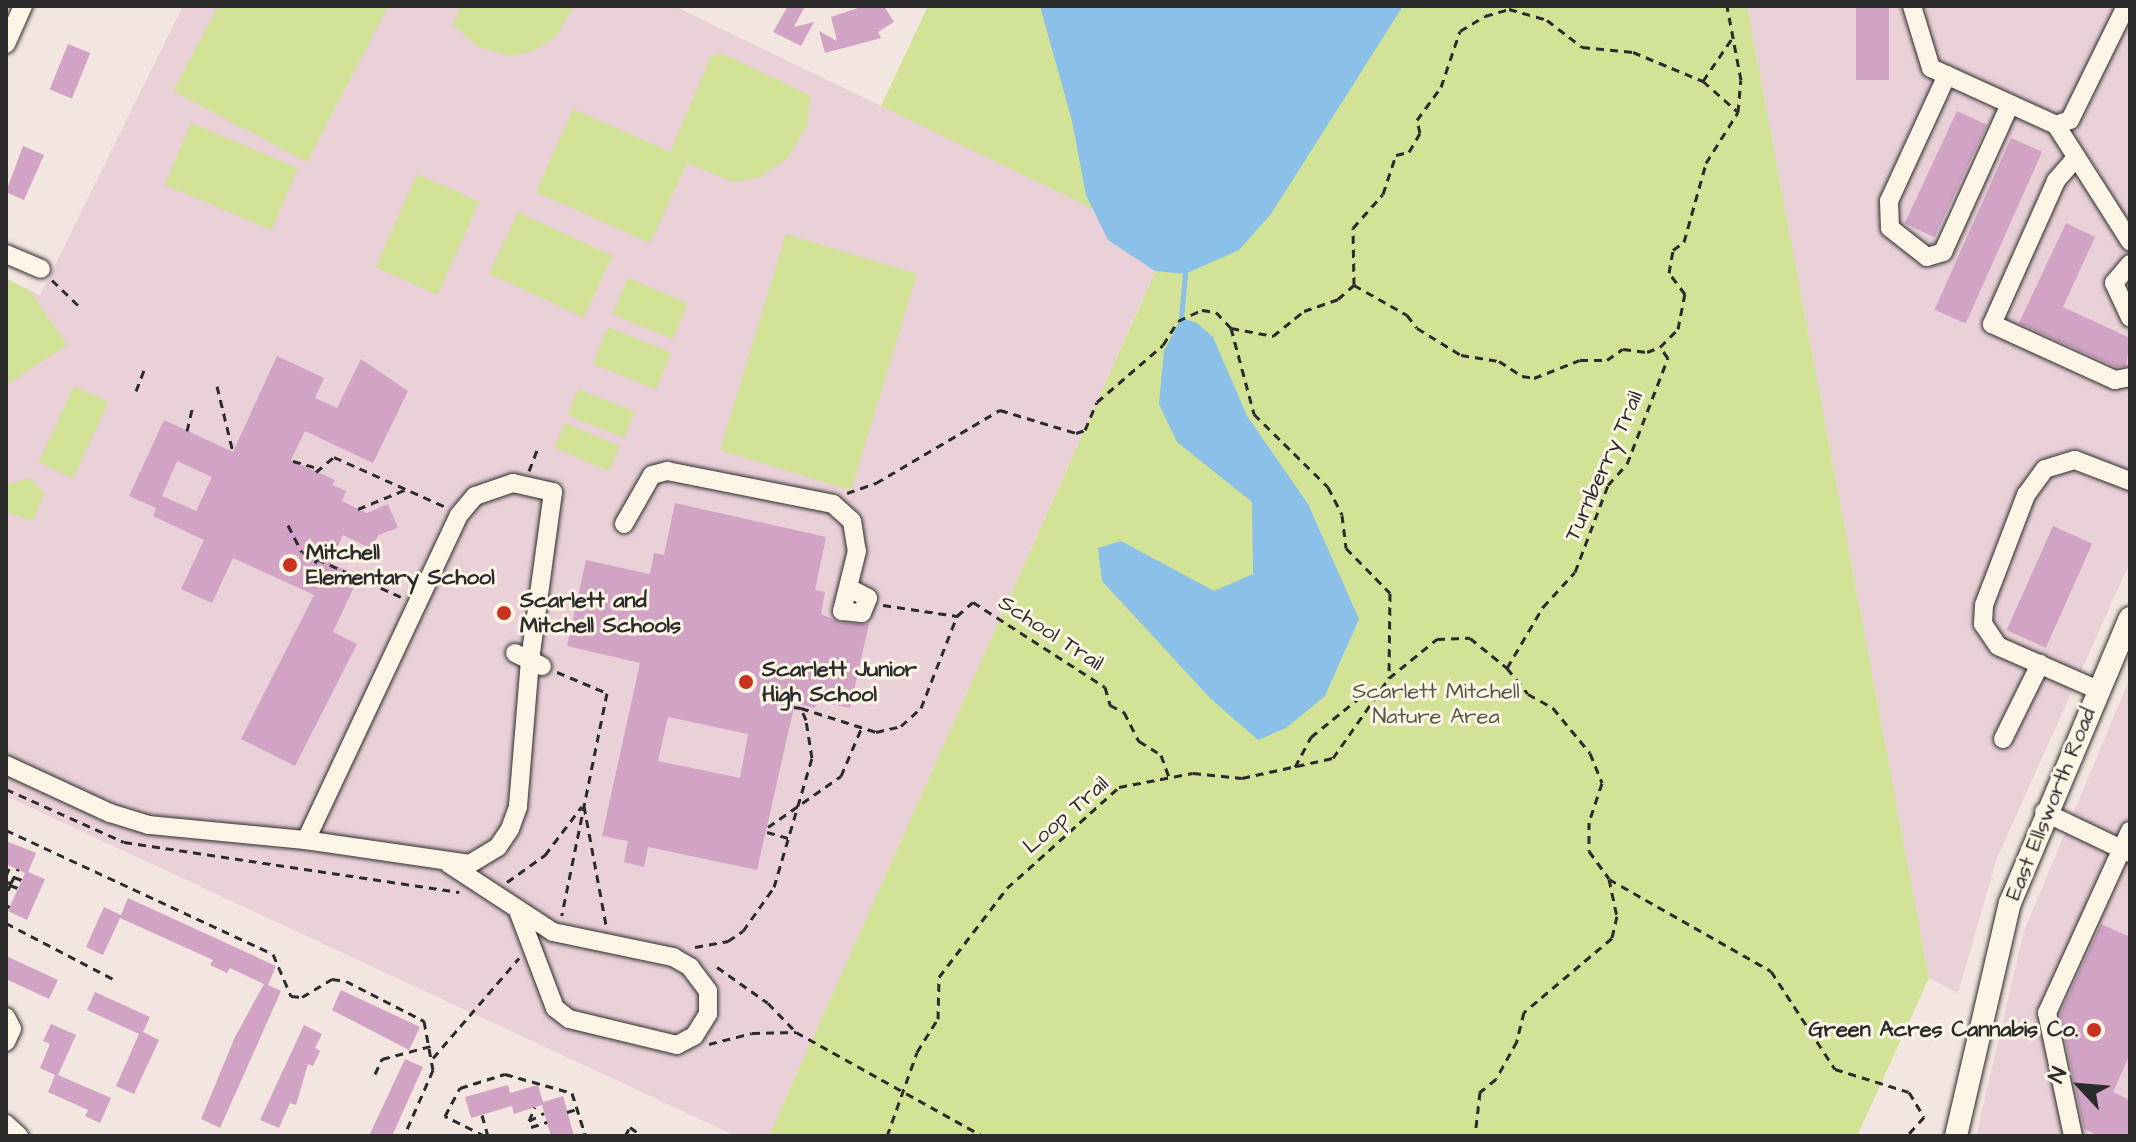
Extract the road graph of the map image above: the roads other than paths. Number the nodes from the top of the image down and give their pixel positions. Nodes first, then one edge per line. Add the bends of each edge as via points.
1 (23, 6) edge
2 (1912, 6) edge
3 (2126, 6) edge
4 (6, 44) edge
5 (1947, 75) junction
6 (2010, 104) junction
7 (2056, 125) junction
8 (2074, 160) junction
9 (2130, 241) edge
10 (6, 254) edge
11 (2130, 264) edge
12 (41, 269) road end
13 (2130, 318) edge
14 (2130, 377) edge
15 (2130, 481) edge
16 (624, 524) dead end
17 (865, 605) road end
18 (2130, 618) edge
19 (2123, 652) edge
20 (2040, 664) junction
21 (2098, 690) junction
22 (2003, 739) dead end
23 (6, 765) edge
24 (2044, 812) junction
25 (2130, 831) edge
26 (306, 840) junction
27 (2126, 851) edge
28 (444, 860) junction
29 (519, 913) junction
30 (6, 1017) edge
31 (6, 1042) edge
32 (6, 1124) edge
33 (19, 1136) edge
34 (1956, 1136) edge
35 (2073, 1136) edge

1 - 4 street
2 - 5 street via 1931,68
3 - 7 street via 2070,120
5 - 6 street
5 - 6 street via 1889,201 1890,228 1927,257 1943,252
6 - 7 street
7 - 8 street
8 - 9 street
8 - 14 street via 2056,181 1992,324 2115,380
10 - 12 street
11 - 13 street via 2114,283
15 - 20 street via 2075,460 2057,461 2026,495 1984,605 1983,624 1998,646
16 - 17 street via 652,475 667,471 833,504 852,521 857,551 842,611 862,613
18 - 19 main road, East Ellsworth Road
19 - 21 main road, East Ellsworth Road
20 - 21 street
20 - 22 street
21 - 24 main road, East Ellsworth Road
23 - 26 street via 110,813 149,825
24 - 27 street
24 - 34 main road, East Ellsworth Road via 2010,903
25 - 27 street
26 - 28 street
26 - 28 street via 413,603 459,515 475,496 513,483 553,492 529,659 518,807 498,847 470,864
27 - 35 street via 2047,1013
28 - 29 street
29 - 29 street via 555,1008 569,1019 677,1045 694,1036 708,1014 708,991 700,975 681,962 553,932
30 - 31 street via 12,1029
32 - 33 street

